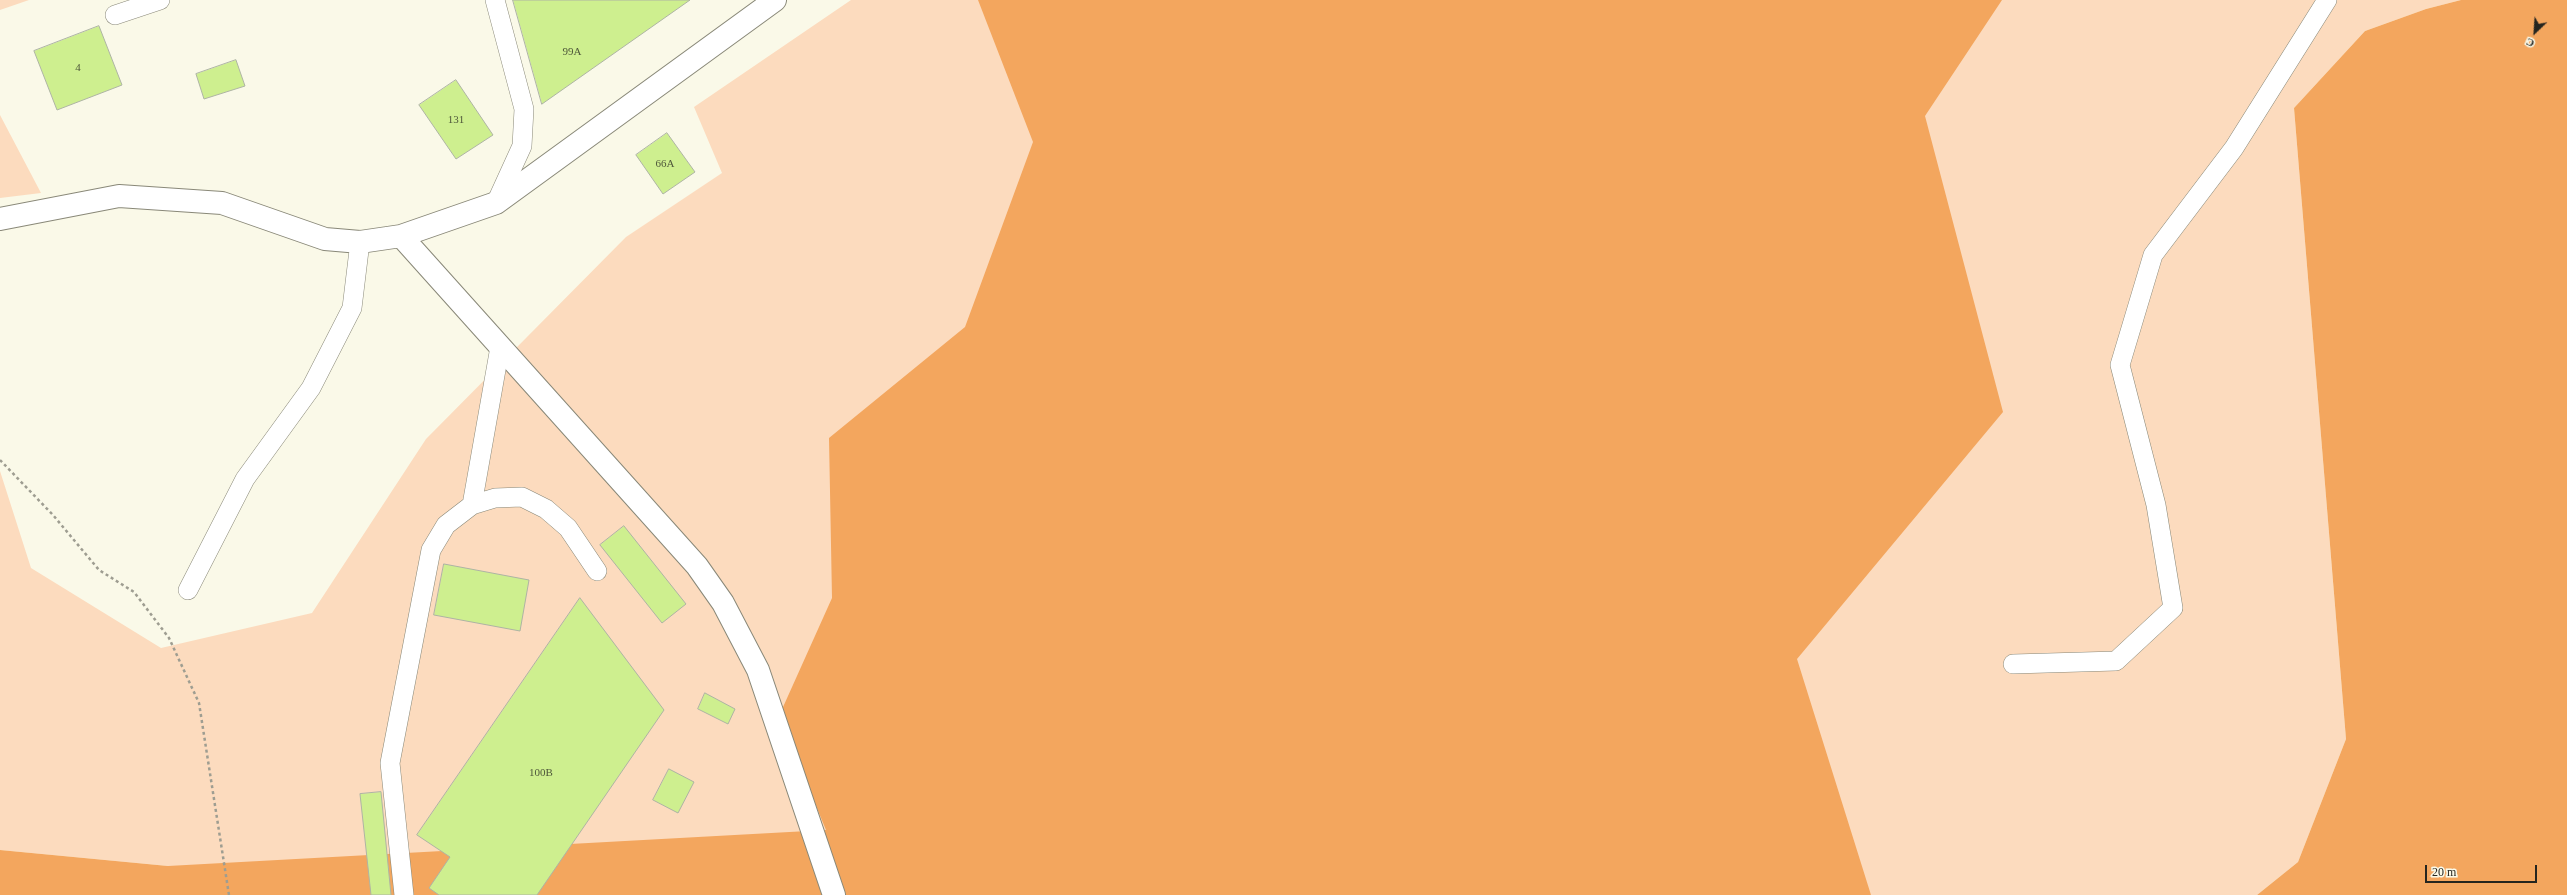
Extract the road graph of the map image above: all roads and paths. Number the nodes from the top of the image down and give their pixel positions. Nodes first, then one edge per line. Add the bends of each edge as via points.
1 (160, 0) edge
2 (495, 0) edge
3 (775, 0) edge
4 (2327, 0) edge
5 (115, 15) dead end
6 (496, 203) junction
7 (0, 219) edge
8 (400, 236) junction
9 (360, 242) junction
10 (500, 347) junction
11 (0, 460) edge
12 (472, 505) junction
13 (597, 571) dead end
14 (188, 590) dead end
15 (2013, 664) dead end
16 (229, 895) edge
17 (404, 895) edge
18 (834, 895) edge

1 - 5 lane
2 - 6 lane via 524,109 522,146
3 - 6 street
4 - 15 lane via 2234,148 2153,255 2120,365 2156,505 2173,608 2116,661
6 - 8 street
7 - 9 street via 119,196 222,203 325,239
8 - 9 street
8 - 10 street
9 - 14 lane via 352,308 311,388 245,479
10 - 12 lane
10 - 18 street via 696,566 723,603 758,670
11 - 16 path via 53,515 98,570 134,592 169,638 199,703
12 - 13 lane via 495,498 522,497 546,509 568,528
12 - 17 lane via 446,525 431,550 390,763

